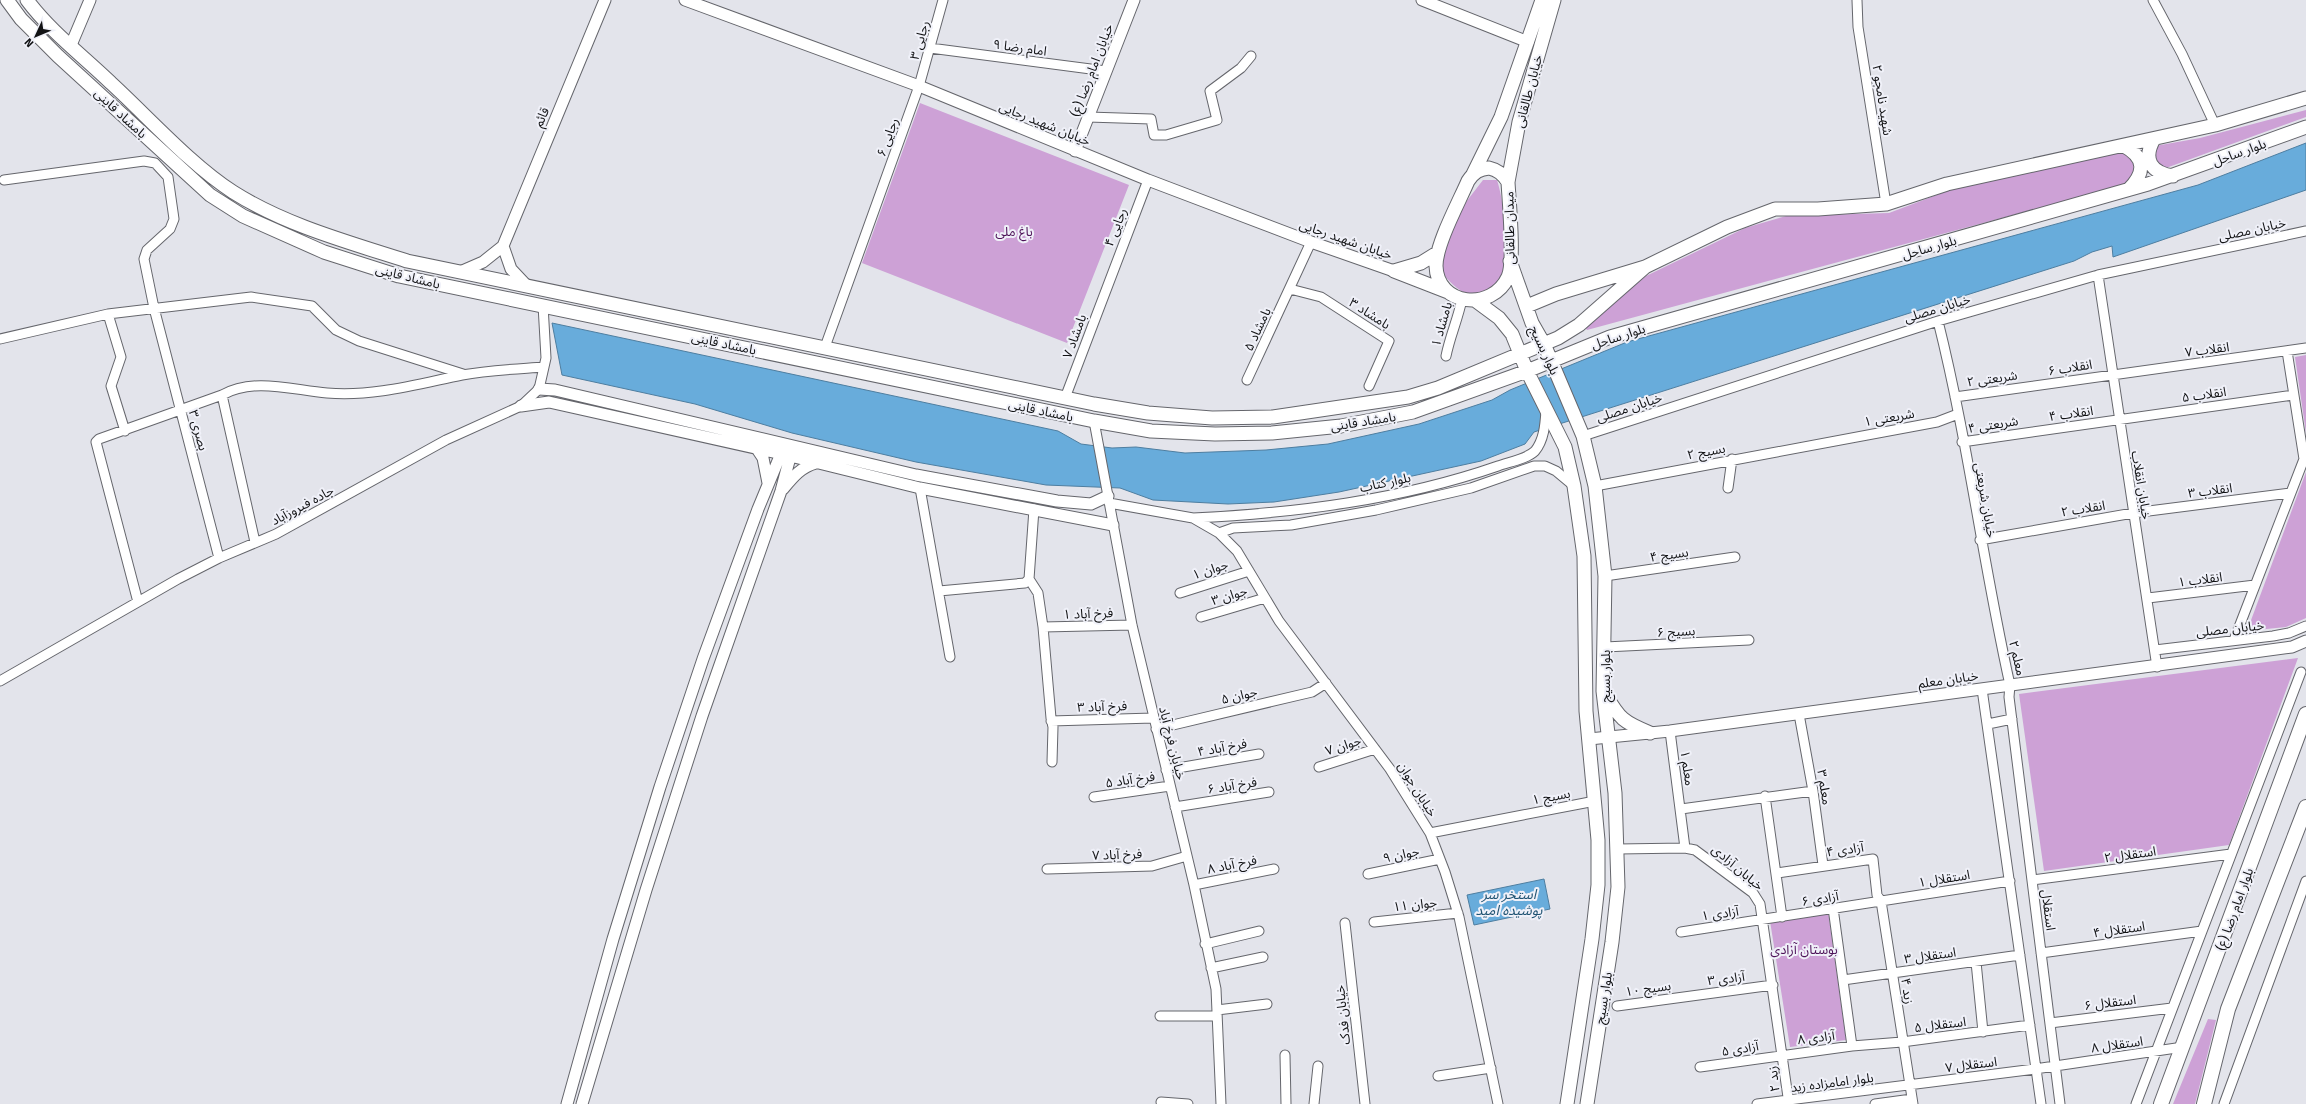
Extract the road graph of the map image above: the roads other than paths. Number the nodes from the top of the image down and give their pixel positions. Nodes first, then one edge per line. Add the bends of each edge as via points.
1 (7, 0) edge
2 (27, 0) edge
3 (90, 0) edge
4 (605, 0) edge
5 (685, 0) edge
6 (943, 0) edge
7 (1134, 0) edge
8 (1422, 0) edge
9 (1542, 0) edge
10 (1554, 0) edge
11 (1857, 0) edge
12 (2154, 0) edge
13 (1534, 43) junction
14 (71, 45) junction
15 (930, 48) junction
16 (1251, 56) dead end
17 (1106, 71) junction
18 (919, 86) junction
19 (2306, 98) edge
20 (1088, 117) junction
21 (2215, 125) junction
22 (2306, 127) edge
23 (2154, 139) junction
24 (2124, 146) junction
25 (1075, 151) junction
26 (1473, 174) junction
27 (2173, 176) junction
28 (4, 180) dead end
29 (1148, 180) junction
30 (1508, 182) junction
31 (2127, 190) junction
32 (1886, 204) junction
33 (2306, 231) edge
34 (1311, 242) junction
35 (503, 246) junction
36 (1438, 253) junction
37 (1510, 261) junction
38 (1645, 267) junction
39 (1394, 271) junction
40 (460, 272) junction
41 (2098, 275) junction
42 (1107, 284) joint
43 (527, 286) junction
44 (1290, 289) junction
45 (1449, 292) junction
46 (1462, 299) junction
47 (1476, 301) junction
48 (543, 305) junction
49 (1527, 306) junction
50 (154, 308) junction
51 (108, 314) junction
52 (1938, 321) junction
53 (731, 328) junction
54 (0, 339) edge
55 (728, 344) junction
56 (1544, 344) junction
57 (825, 347) junction
58 (2306, 348) edge
59 (2287, 351) junction
60 (1520, 354) junction
61 (1446, 356) dead end
62 (1550, 360) junction
63 (544, 366) junction
64 (1527, 371) junction
65 (2112, 374) junction
66 (464, 375) junction
67 (1247, 380) dead end
68 (1369, 386) dead end
69 (2033, 386) joint
70 (1438, 388) junction
71 (539, 389) junction
72 (2293, 394) junction
73 (222, 395) junction
74 (1955, 396) junction
75 (1065, 398) junction
76 (1442, 403) junction
77 (521, 406) junction
78 (1546, 410) junction
79 (181, 411) junction
80 (1958, 414) junction
81 (2119, 419) junction
82 (1094, 421) junction
83 (125, 430) junction
84 (2027, 432) joint
85 (1583, 436) junction
86 (1823, 442) joint
87 (1962, 442) junction
88 (757, 449) junction
89 (787, 450) junction
90 (1524, 457) junction
91 (1732, 459) junction
92 (816, 463) junction
93 (1526, 468) junction
94 (768, 483) junction
95 (1574, 486) junction
96 (1595, 486) junction
97 (920, 488) junction
98 (1728, 488) dead end
99 (781, 491) junction
100 (2290, 493) junction
101 (1108, 499) junction
102 (1034, 509) junction
103 (2133, 513) junction
104 (1192, 518) junction
105 (1113, 525) junction
106 (1219, 533) junction
107 (1980, 540) junction
108 (255, 542) junction
109 (1736, 557) dead end
110 (219, 558) junction
111 (1249, 570) junction
112 (1605, 576) junction
113 (1029, 579) junction
114 (2255, 585) junction
115 (939, 591) junction
116 (1180, 593) dead end
117 (1264, 598) junction
118 (2148, 598) junction
119 (138, 602) junction
120 (1201, 617) dead end
121 (1132, 625) junction
122 (2306, 626) edge
123 (1044, 627) junction
124 (1999, 636) joint
125 (1749, 640) dead end
126 (2234, 640) junction
127 (2306, 641) edge
128 (1604, 647) junction
129 (2292, 647) junction
130 (2155, 650) junction
131 (2306, 651) edge
132 (950, 656) dead end
133 (2157, 667) junction
134 (2301, 672) dead end
135 (0, 681) edge
136 (1326, 683) junction
137 (2010, 685) junction
138 (1982, 689) junction
139 (1603, 691) junction
140 (1799, 714) junction
141 (2306, 714) edge
142 (1153, 718) junction
143 (2012, 720) junction
144 (1051, 721) junction
145 (1988, 724) junction
146 (1156, 729) junction
147 (1670, 731) junction
148 (1650, 733) junction
149 (1607, 737) junction
150 (1589, 739) junction
151 (1375, 748) junction
152 (1259, 754) dead end
153 (1052, 762) dead end
154 (1319, 767) dead end
155 (1166, 770) junction
156 (1170, 786) junction
157 (1813, 791) junction
158 (1268, 792) dead end
159 (1765, 796) junction
160 (1094, 797) dead end
161 (1595, 801) junction
162 (1175, 807) junction
163 (2306, 807) edge
164 (1681, 809) junction
165 (1430, 833) junction
166 (1685, 848) junction
167 (1618, 849) junction
168 (2231, 854) junction
169 (1187, 856) junction
170 (1440, 859) junction
171 (1823, 865) junction
172 (1047, 869) dead end
173 (1274, 869) dead end
174 (1777, 873) junction
175 (1368, 874) dead end
176 (2010, 880) junction
177 (2032, 880) junction
178 (2306, 882) edge
179 (1194, 885) junction
180 (2303, 896) edge
181 (1881, 901) junction
182 (1833, 908) junction
183 (1458, 913) junction
184 (1782, 917) junction
185 (1764, 920) junction
186 (1374, 922) dead end
187 (1344, 923) dead end
188 (1259, 931) dead end
189 (2202, 931) junction
190 (1681, 932) dead end
191 (1205, 944) junction
192 (2041, 954) junction
193 (2020, 955) junction
194 (1263, 957) dead end
195 (1976, 962) junction
196 (1211, 968) junction
197 (1892, 973) junction
198 (1843, 980) junction
199 (1773, 985) junction
200 (1682, 997) joint
201 (1267, 1004) dead end
202 (1617, 1006) dead end
203 (2172, 1008) junction
204 (1217, 1013) junction
205 (1160, 1016) dead end
206 (2050, 1023) junction
207 (2030, 1025) junction
208 (1983, 1032) junction
209 (1902, 1042) junction
210 (1852, 1046) junction
211 (2182, 1047) junction
212 (2156, 1051) junction
213 (1783, 1054) junction
214 (1285, 1055) dead end
215 (1318, 1066) dead end
216 (2055, 1066) junction
217 (1700, 1067) dead end
218 (1491, 1068) junction
219 (2035, 1069) junction
220 (1438, 1076) dead end
221 (1910, 1085) junction
222 (1161, 1102) dead end
223 (1788, 1102) edge
224 (1912, 1102) edge
225 (567, 1104) edge
226 (582, 1104) edge
227 (1188, 1104) edge
228 (1221, 1104) edge
229 (1286, 1104) edge
230 (1314, 1104) edge
231 (1365, 1104) edge
232 (1498, 1104) edge
233 (1567, 1104) edge
234 (1587, 1104) edge
235 (1757, 1104) edge
236 (1875, 1104) edge
237 (2041, 1104) edge
238 (2060, 1104) edge
239 (2136, 1104) edge
240 (2161, 1104) edge
241 (2204, 1104) edge
242 (2224, 1104) edge

1 - 48 main road, بامشاد قاینی via 21,19 58,56 210,195 243,216 324,252 399,276
2 - 14 main road, بامشاد قاینی
3 - 14 street
4 - 35 street, قائم
5 - 18 street, خیابان شهید رجایی
6 - 15 street, رجایی ۳
7 - 17 street, خیابان امام رضا (ع)
8 - 13 street
9 - 13 main road, خیابان طالقانی
10 - 13 main road, خیابان طالقانی
11 - 32 street, شهید نامجو ۲ via 1858,27
12 - 21 street
13 - 26 main road, خیابان طالقانی
13 - 30 main road, خیابان طالقانی
14 - 40 main road, بامشاد قاینی via 218,181 250,202 325,235 407,261
15 - 17 street, امام رضا ۹
15 - 18 street, رجایی ۳
16 - 20 street via 1241,68 1210,91 1217,120 1154,136 1151,119
17 - 20 street, خیابان امام رضا (ع)
18 - 25 street, خیابان شهید رجایی
18 - 57 street, رجایی ۶
19 - 21 main road, بلوار ساحل
20 - 25 street, خیابان امام رضا (ع)
21 - 23 main road, بلوار ساحل
22 - 27 main road, بلوار ساحل
23 - 24 main road, بلوار ساحل
23 - 27 main road via 2149,148 2149,158 2153,167 2161,174
24 - 31 main road via 2137,157 2142,171 2139,179
24 - 32 main road, بلوار ساحل via 1947,184
25 - 29 street, خیابان شهید رجایی
26 - 30 main road, میدان طالقانی via 1480,169 1489,168 1504,175
26 - 36 main road, میدان طالقانی
27 - 31 main road, بلوار ساحل
28 - 50 street, بصری ۳ via 144,161 155,163 162,168 168,177 174,219 170,229 144,254
29 - 34 street, خیابان شهید رجایی
29 - 42 street, رجایی ۴
30 - 37 main road, میدان طالقانی
31 - 62 main road, بلوار ساحل via 1610,337
32 - 38 main road, بلوار ساحل via 1775,209 1727,227
33 - 41 street, خیابان مصلی
34 - 39 street, خیابان شهید رجایی
34 - 44 street, بامشاد ۵
35 - 40 street, قائم via 483,262
35 - 43 street via 511,269
36 - 39 main road via 1421,263
36 - 45 main road, میدان طالقانی via 1436,267 1440,281
37 - 47 main road, میدان طالقانی via 1509,275 1502,288 1490,297
37 - 49 main road, بلوار بسیج
38 - 49 main road, بلوار ساحل via 1556,294
38 - 56 main road, بلوار ساحل via 1579,325
39 - 45 main road
40 - 43 main road, بامشاد قاینی
41 - 52 street, خیابان مصلی
41 - 65 street, خیابان انقلاب
42 - 75 street, بامشاد ۷
43 - 53 main road, بامشاد قاینی
44 - 67 street, بامشاد ۵
44 - 68 street, بامشاد ۳ via 1321,297 1389,341
45 - 46 main road, میدان طالقانی
46 - 47 main road, میدان طالقانی
46 - 61 street, بامشاد ۱
47 - 60 main road, بلوار بسیج via 1499,318 1512,334
48 - 55 main road, بامشاد قاینی
48 - 63 street via 546,358
49 - 56 main road, بلوار بسیج via 1532,323
50 - 51 street
50 - 66 street via 251,297 312,306 336,330 359,341
50 - 79 street, بصری ۳
51 - 54 street
51 - 83 street via 121,357 111,386
52 - 74 street, خیابان شریعتی
52 - 85 street, خیابان مصلی
53 - 55 main road
53 - 57 main road, بامشاد قاینی
55 - 82 main road, بامشاد قاینی
56 - 60 main road, بلوار ساحل
56 - 62 main road, بلوار بسیج
57 - 75 main road, بامشاد قاینی
58 - 59 street, انقلاب ۷
59 - 65 street, انقلاب ۷
59 - 72 street
60 - 64 main road, بلوار بسیج
60 - 70 main road, بامشاد قاینی
62 - 64 main road, بلوار ساحل
62 - 85 main road, بلوار بسیج
63 - 66 street
63 - 71 street
64 - 76 main road, بامشاد قاینی
64 - 78 main road, بلوار بسیج
65 - 69 street, انقلاب ۶
65 - 81 street, خیابان انقلاب
66 - 73 street via 360,394 328,393 268,385 231,390
69 - 74 street, شریعتی ۲
70 - 75 main road, بامشاد قاینی via 1408,397 1273,417 1212,418 1148,413
70 - 76 main road
71 - 77 street, جاده فیروزآباد
71 - 89 street via 555,390
72 - 81 street, انقلاب ۵
72 - 100 street via 2304,459
73 - 79 street
73 - 108 street
74 - 80 street, خیابان شریعتی
76 - 82 main road, بامشاد قاینی via 1413,412 1341,426 1272,433 1151,431
77 - 88 street via 549,402
77 - 108 street, جاده فیروزآباد via 446,440 316,513
78 - 90 street, بلوار کتاب via 1542,439 1534,452
78 - 95 main road, بلوار بسیج via 1565,447
79 - 83 street
79 - 110 street, بصری ۳
80 - 86 street, شریعتی ۱ via 1937,422
80 - 87 street, خیابان شریعتی
81 - 84 street, انقلاب ۴
81 - 103 street, خیابان انقلاب
82 - 101 street, خیابان فرخ آباد
83 - 119 street via 96,442
84 - 87 street, شریعتی ۴
85 - 96 main road, بلوار بسیج
86 - 91 street, بسیج ۲
87 - 107 street, خیابان شریعتی
88 - 89 street
88 - 94 street via 763,458
89 - 92 street
89 - 94 street
89 - 99 street
89 - 101 street via 1057,501 1091,504
90 - 93 street via 1529,463
90 - 104 street, بلوار کتاب via 1457,479 1361,500 1294,511
91 - 96 street, بسیج ۲
91 - 98 street
92 - 97 street
92 - 99 street via 807,465 797,473
93 - 95 street, بلوار کتاب via 1545,466 1556,471
93 - 106 street, بلوار کتاب via 1471,488 1384,508 1291,525 1233,528
94 - 225 street via 703,659 660,787 613,940
95 - 150 main road, بلوار بسیج via 1584,562 1584,664
96 - 112 main road, بلوار بسیج
97 - 102 street
97 - 115 street
99 - 226 street via 699,724
100 - 103 street, انقلاب ۳
100 - 114 street
101 - 104 street
101 - 105 street, خیابان فرخ آباد
102 - 105 street
102 - 113 street
103 - 107 street, انقلاب ۲
103 - 118 street, خیابان انقلاب
104 - 106 street, خیابان جوان
105 - 121 street, خیابان فرخ آباد
106 - 111 street, خیابان جوان via 1237,551
107 - 124 street, خیابان شریعتی
108 - 110 street, جاده فیروزآباد
109 - 112 street, بسیج ۴
110 - 119 street, جاده فیروزآباد
111 - 116 street, جوان ۱
111 - 117 street, خیابان جوان
112 - 128 main road, بلوار بسیج
113 - 115 street via 1024,583
113 - 123 street via 1038,593
114 - 118 street, انقلاب ۱
114 - 126 street
115 - 132 street
117 - 120 street, جوان ۳
117 - 136 street, خیابان جوان via 1295,644
118 - 130 street, خیابان انقلاب
119 - 135 street, جاده فیروزآباد
121 - 123 street, فرخ آباد ۱
121 - 142 street, خیابان فرخ آباد
122 - 126 street, خیابان مصلی via 2289,633
123 - 144 street
124 - 137 street, معلم ۲
125 - 128 street, بسیج ۶
126 - 130 street, خیابان مصلی
127 - 129 street
128 - 139 main road, بلوار بسیج
129 - 131 street
129 - 133 street, خیابان معلم
130 - 133 street, خیابان انقلاب
133 - 137 street, خیابان معلم
134 - 168 street
136 - 146 street, جوان ۵ via 1312,692
136 - 151 street, خیابان جوان
137 - 138 street, خیابان معلم
137 - 143 street, استقلال
138 - 140 street, خیابان معلم
138 - 145 street
139 - 148 main road via 1617,716 1626,723
139 - 149 main road, بلوار بسیج
140 - 147 street, خیابان معلم
140 - 157 street, معلم ۳
141 - 211 main road, بلوار امام رضا (ع)
142 - 144 street, فرخ آباد ۳
142 - 146 street, خیابان فرخ آباد
143 - 145 street
143 - 177 street, استقلال
144 - 153 street via 1054,727
145 - 176 street
146 - 155 street, خیابان فرخ آباد
147 - 148 street, خیابان معلم
147 - 164 street, معلم ۱
148 - 149 street, خیابان معلم
149 - 150 street, خیابان معلم
149 - 167 main road, بلوار بسیج via 1615,793
150 - 161 main road, بلوار بسیج
151 - 154 street, جوان ۷
151 - 165 street, خیابان جوان
152 - 155 street, فرخ آباد ۴
155 - 156 street, خیابان فرخ آباد
156 - 160 street, فرخ آباد ۵
156 - 162 street, خیابان فرخ آباد
157 - 159 street
157 - 171 street, معلم ۳
158 - 162 street, فرخ آباد ۶
159 - 164 street
159 - 174 street
161 - 165 street, بسیج ۱
161 - 233 main road, بلوار بسیج via 1598,885
162 - 169 street, خیابان فرخ آباد
163 - 241 main road via 2228,1009
164 - 166 street, معلم ۱
165 - 170 street, خیابان جوان
166 - 167 street, خیابان آزادی
166 - 185 street, خیابان آزادی via 1704,855 1753,893 1760,904
167 - 234 main road, بلوار بسیج via 1618,887 1612,942
168 - 177 street, استقلال ۲
168 - 189 street
169 - 172 street, فرخ آباد ۷ via 1152,866
169 - 179 street, خیابان فرخ آباد
170 - 175 street, جوان ۹
170 - 183 street, خیابان جوان
171 - 174 street, آزادی ۴
171 - 181 street, آزادی ۴ via 1873,859 1877,895
173 - 179 street, فرخ آباد ۸
174 - 184 street
176 - 181 street, استقلال ۱
176 - 193 street
177 - 192 street, استقلال
178 - 180 street
179 - 191 street, خیابان فرخ آباد
180 - 242 street
181 - 182 street, آزادی ۶
181 - 197 street, زید ۴
182 - 184 street, آزادی ۶
182 - 198 street
183 - 186 street, جوان ۱۱
183 - 218 street, خیابان جوان
184 - 185 street, آزادی ۶
185 - 190 street, آزادی ۱
185 - 199 street, خیابان آزادی
187 - 231 street, خیابان فدک
188 - 191 street
189 - 192 street, استقلال ۴
189 - 203 street
191 - 196 street, خیابان فرخ آباد
192 - 206 street, استقلال
193 - 195 street, استقلال ۳
193 - 207 street
194 - 196 street
195 - 197 street, استقلال ۳
195 - 208 street
196 - 204 street, خیابان فرخ آباد via 1216,989
197 - 198 street, استقلال ۳
197 - 209 street, زید ۴
198 - 210 street
199 - 200 street, آزادی ۳
199 - 213 street, خیابان آزادی
200 - 202 street, بسیج ۱۰
201 - 204 street
203 - 206 street, استقلال ۶
203 - 212 street
204 - 205 street
204 - 228 street, خیابان فرخ آباد
206 - 216 street, استقلال
207 - 208 street, استقلال ۵
207 - 219 street
208 - 209 street, استقلال ۵
209 - 210 street, استقلال ۵
209 - 221 street, زید ۴
210 - 213 street, آزادی ۸
211 - 212 street, استقلال ۸
211 - 240 main road, بلوار امام رضا (ع)
212 - 216 street, استقلال ۸
212 - 239 street
213 - 217 street, آزادی ۵
213 - 223 street, زید ۲
214 - 229 street
215 - 230 street
216 - 219 street, استقلال ۸
216 - 238 street, استقلال
218 - 220 street
218 - 232 street, خیابان جوان
219 - 221 street, استقلال ۷
219 - 237 street
221 - 223 street, بلوار امامزاده زید
221 - 224 street, زید ۴
222 - 227 street
223 - 235 street, بلوار امامزاده زید
224 - 236 street, بلوار امامزاده زید

